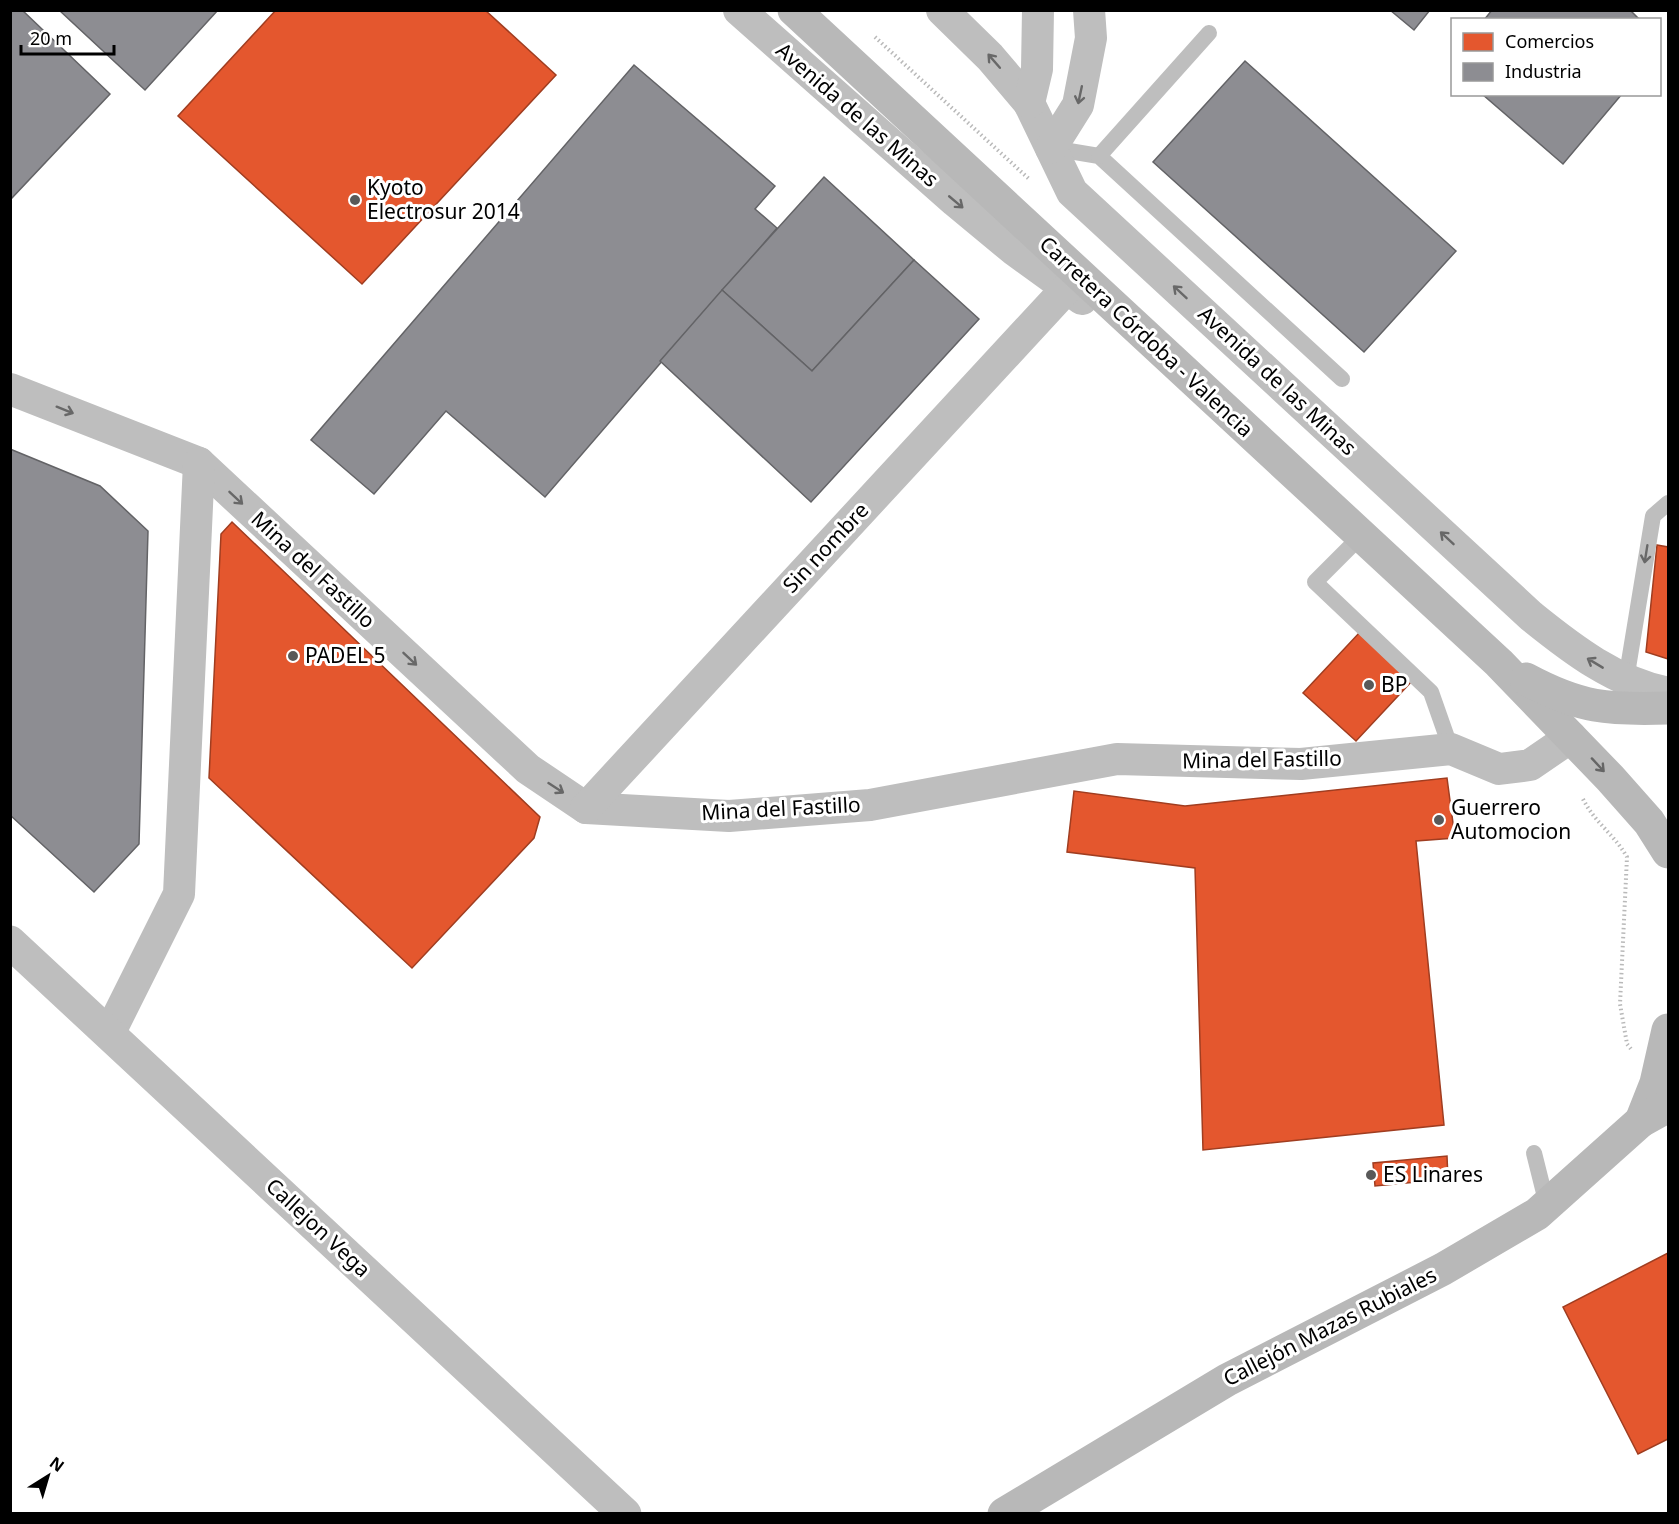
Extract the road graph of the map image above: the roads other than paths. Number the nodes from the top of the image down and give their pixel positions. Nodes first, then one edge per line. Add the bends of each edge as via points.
1 (739, 10) edge
2 (794, 10) edge
3 (942, 10) edge
4 (1038, 10) edge
5 (1090, 24) edge
6 (1209, 33) dead end
7 (1029, 103) junction
8 (1051, 148) junction
9 (1099, 156) junction
10 (1066, 289) junction
11 (1152, 343) junction
12 (1342, 380) dead end
13 (10, 389) edge
14 (199, 463) junction
15 (1668, 503) edge
16 (1361, 536) junction
17 (1499, 663) junction
18 (1626, 680) junction
19 (1668, 693) edge
20 (1668, 708) edge
21 (1571, 737) junction
22 (1451, 749) junction
23 (586, 808) junction
24 (1668, 852) edge
25 (10, 942) edge
26 (1668, 1030) edge
27 (110, 1034) junction
28 (1655, 1113) edge
29 (1534, 1153) dead end
30 (1547, 1205) junction
31 (625, 1514) edge
32 (1004, 1514) edge

1 -> 10 street, Avenida de las Minas via 955,201
2 - 11 main road, Carretera Córdoba - Valencia
7 -> 3 street, Avenida de las Minas
4 - 7 street via 1037,69
5 -> 8 street via 1078,105
6 - 9 lane
7 - 8 street, Avenida de las Minas
8 - 9 lane
18 -> 8 street, Avenida de las Minas via 1575,651 1531,616 1072,192
9 - 12 lane
10 - 11 street, Avenida de las Minas
10 - 23 street, Sin nombre
11 - 16 main road, Carretera Córdoba - Valencia
13 -> 14 street, Mina del Fastillo
14 -> 23 street, Mina del Fastillo via 528,769
14 - 27 street via 179,894
15 -> 18 lane via 1653,516
16 - 17 main road, Carretera Córdoba - Valencia
16 - 22 lane via 1315,582 1431,692
17 - 20 main road, Carretera Córdoba - Valencia via 1550,692 1586,705 1622,710
17 - 21 main road, Carretera Córdoba - Valencia
18 - 19 street, Avenida de las Minas
21 - 22 street, Mina del Fastillo via 1530,765 1499,769
21 -> 24 main road, Carretera Córdoba - Valencia via 1649,822
22 - 23 street, Mina del Fastillo via 1300,764 1117,759 870,805 729,816
25 - 27 street, Callejon Vega
26 - 28 main road via 1656,1083
27 - 31 street, Callejon Vega
28 - 30 main road, Callejón Mazas Rubiales
29 - 30 lane
30 - 32 main road, Callejón Mazas Rubiales via 1443,1269 1227,1380

